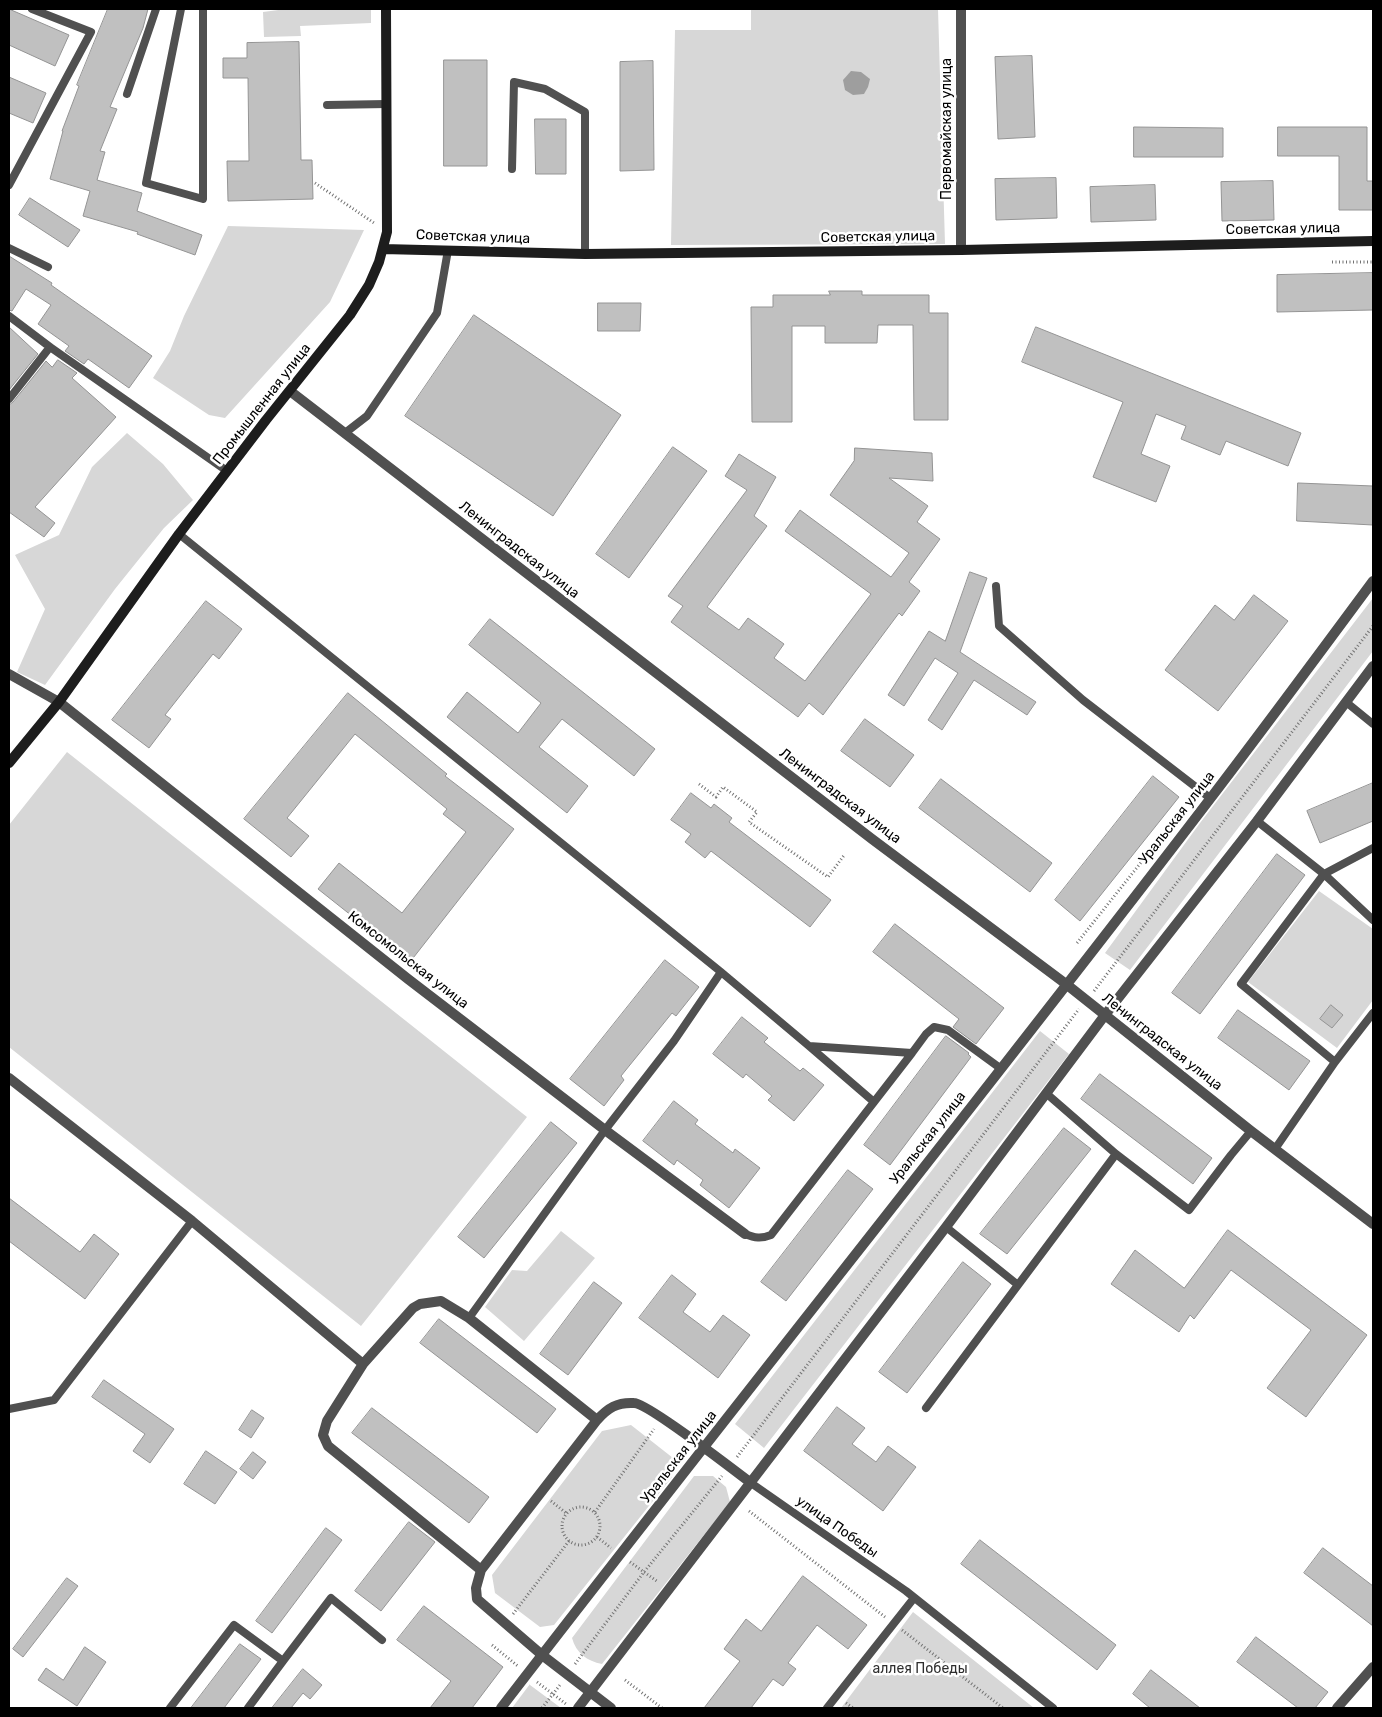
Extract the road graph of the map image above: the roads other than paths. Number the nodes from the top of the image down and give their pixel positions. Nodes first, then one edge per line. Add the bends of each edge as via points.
1 (32, 9) edge
2 (156, 9) edge
3 (181, 9) edge
4 (203, 9) edge
5 (386, 9) edge
6 (961, 9) edge
7 (127, 94) dead end
8 (387, 104) junction
9 (327, 105) dead end
10 (512, 169) dead end
11 (9, 185) edge
12 (1373, 241) edge
13 (9, 248) edge
14 (382, 248) junction
15 (448, 250) junction
16 (961, 250) junction
17 (585, 254) junction
18 (48, 267) dead end
19 (9, 316) edge
20 (50, 347) junction
21 (290, 391) junction
22 (9, 399) edge
23 (345, 433) junction
24 (227, 471) junction
25 (179, 534) junction
26 (1373, 581) edge
27 (996, 586) dead end
28 (1373, 666) edge
29 (10, 678) edge
30 (59, 702) junction
31 (1346, 702) junction
32 (1373, 724) edge
33 (9, 764) edge
34 (1210, 798) junction
35 (1257, 820) junction
36 (1373, 848) edge
37 (1324, 874) junction
38 (1373, 920) edge
39 (721, 972) junction
40 (1066, 984) junction
41 (1373, 1013) edge
42 (1105, 1015) junction
43 (809, 1046) junction
44 (912, 1053) junction
45 (1335, 1062) junction
46 (1000, 1068) junction
47 (9, 1078) edge
48 (1047, 1094) junction
49 (874, 1102) junction
50 (605, 1130) junction
51 (1252, 1131) junction
52 (1275, 1149) junction
53 (1116, 1154) junction
54 (192, 1221) junction
55 (1373, 1224) edge
56 (946, 1227) junction
57 (745, 1234) joint
58 (1018, 1285) junction
59 (469, 1318) junction
60 (363, 1364) junction
61 (926, 1408) dead end
62 (9, 1409) edge
63 (597, 1420) junction
64 (702, 1448) junction
65 (751, 1483) junction
66 (481, 1570) junction
67 (914, 1598) junction
68 (382, 1640) dead end
69 (542, 1655) junction
70 (283, 1661) junction
71 (1373, 1667) edge
72 (591, 1692) junction
73 (1340, 1707) edge
74 (170, 1708) edge
75 (248, 1708) edge
76 (501, 1708) edge
77 (578, 1708) edge
78 (611, 1708) edge
79 (827, 1708) edge
80 (1052, 1708) edge

1 - 11 lane via 91,32
2 - 7 lane
3 - 4 lane via 146,183 203,198
5 - 8 street, Промышленная улица
6 - 16 street, Первомайская улица
8 - 9 lane
8 - 14 street, Промышленная улица via 387,232
10 - 17 lane via 514,82 545,89 585,112
12 - 16 street, Советская улица
13 - 18 lane
14 - 15 street, Советская улица
14 - 21 street, Промышленная улица via 369,285 350,315
15 - 17 street, Советская улица
15 - 23 lane via 437,313 367,416
16 - 17 street, Советская улица
19 - 20 lane
20 - 22 lane
20 - 24 lane
21 - 23 street, Ленинградская улица
21 - 24 street, Промышленная улица
23 - 40 street, Ленинградская улица via 872,839
24 - 25 street, Промышленная улица
25 - 30 street, Промышленная улица
25 - 39 lane
26 - 34 street, Уральская улица
27 - 34 lane via 999,626 1083,700
28 - 31 street
29 - 30 street, Комсомольская улица
30 - 33 street, Промышленная улица
30 - 50 street, Комсомольская улица via 408,979
31 - 32 lane
31 - 35 street
34 - 40 street, Уральская улица
35 - 37 lane
35 - 42 street
36 - 37 lane
37 - 38 lane
37 - 45 lane via 1241,984
39 - 43 lane
39 - 50 lane via 674,1041
40 - 42 street, Ленинградская улица
40 - 46 street, Уральская улица
41 - 45 lane
42 - 48 street
42 - 51 street, Ленинградская улица
43 - 44 lane
43 - 49 lane
44 - 46 lane via 934,1027 948,1030
44 - 49 lane
45 - 52 lane
46 - 64 street, Уральская улица
47 - 54 street
48 - 53 lane
48 - 56 street
49 - 57 lane via 771,1235 754,1238
50 - 57 street, Комсомольская улица
50 - 59 lane
51 - 52 street, Ленинградская улица
51 - 53 lane via 1189,1210
52 - 55 street, Ленинградская улица
53 - 58 lane
54 - 60 street
54 - 62 lane via 54,1400
56 - 58 lane
56 - 65 street
58 - 61 lane
59 - 60 street via 441,1301 420,1304
59 - 63 street
60 - 66 street via 327,1422 323,1435 328,1446
63 - 64 street, улица Победы via 609,1408 636,1402
63 - 66 street, улица Победы
64 - 65 street, улица Победы
64 - 69 street, Уральская улица
65 - 67 lane, улица Победы
65 - 72 street
66 - 69 street via 477,1599
67 - 79 lane
67 - 80 lane, улица Победы
68 - 70 lane via 331,1598
69 - 72 street
69 - 76 street, Уральская улица
70 - 74 lane via 234,1625
70 - 75 lane
71 - 73 street
72 - 77 street
72 - 78 street

